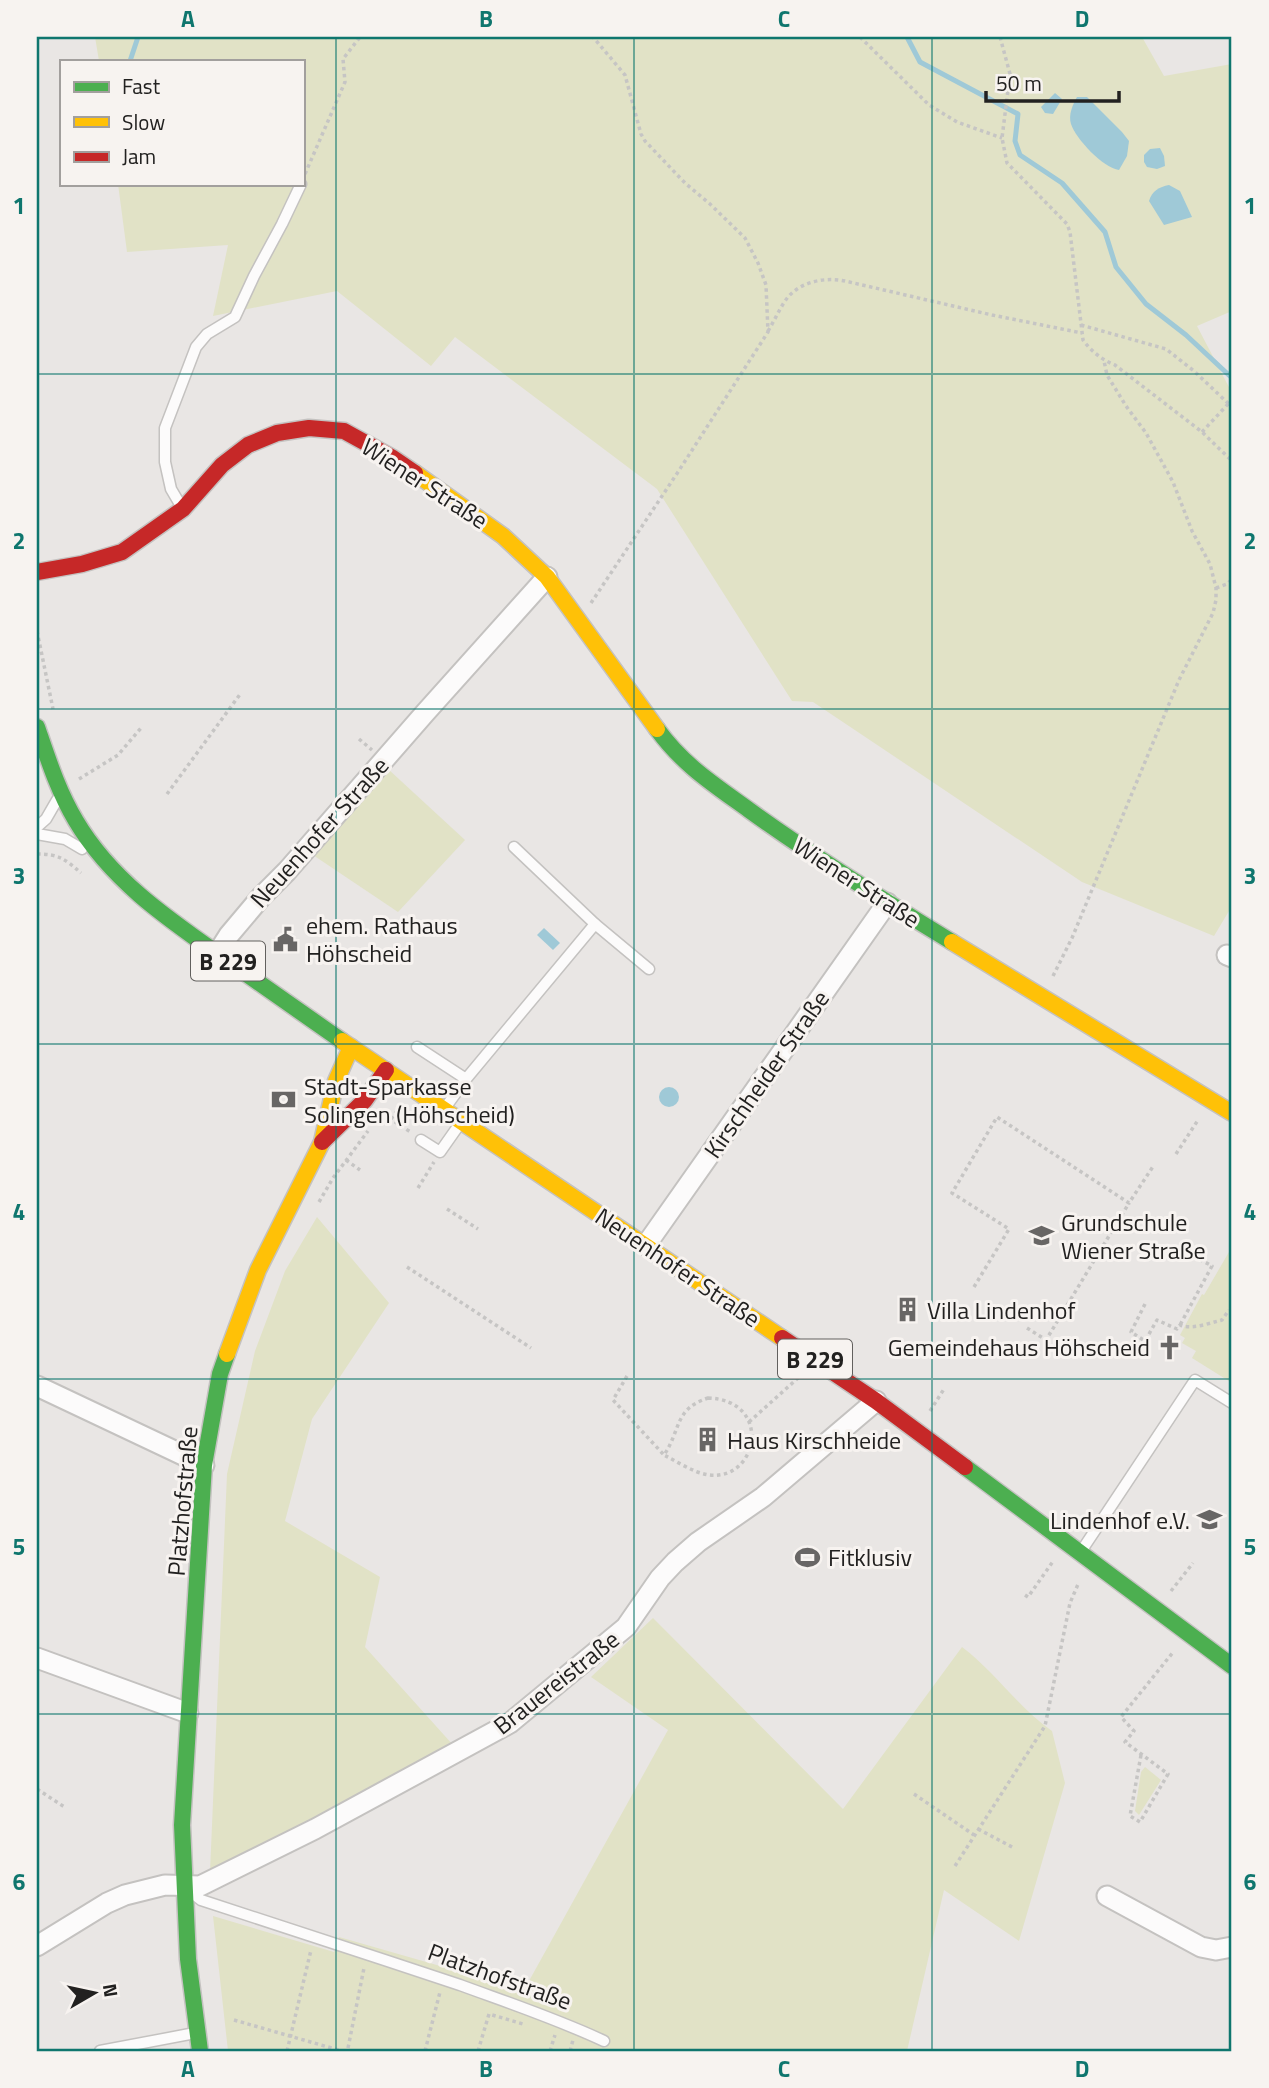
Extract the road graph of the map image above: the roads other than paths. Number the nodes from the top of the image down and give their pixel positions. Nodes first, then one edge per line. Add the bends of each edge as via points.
1 (300, 186) edge
2 (183, 509) junction
3 (37, 572) edge
4 (547, 578) junction
5 (37, 727) edge
6 (60, 792) junction
7 (37, 827) edge
8 (37, 834) edge
9 (514, 847) dead end
10 (110, 868) junction
11 (887, 903) junction
12 (595, 924) junction
13 (217, 954) junction
14 (649, 969) dead end
15 (351, 1047) junction
16 (417, 1047) dead end
17 (386, 1070) junction
18 (466, 1079) junction
19 (444, 1109) junction
20 (1232, 1113) edge
21 (462, 1121) junction
22 (421, 1140) road end
23 (322, 1142) junction
24 (646, 1245) junction
25 (37, 1387) edge
26 (876, 1401) junction
27 (1232, 1403) edge
28 (204, 1465) junction
29 (1080, 1552) junction
30 (37, 1657) edge
31 (1232, 1666) edge
32 (188, 1713) junction
33 (183, 1887) junction
34 (1107, 1896) dead end
35 (37, 1946) edge
36 (1232, 1947) edge
37 (197, 2033) junction
38 (604, 2041) dead end
39 (100, 2051) edge
40 (200, 2051) edge

1 - 2 lane via 235,317 207,334 196,347 165,429 171,489
2 - 3 main road, Wiener Straße via 122,552
2 - 4 main road, Wiener Straße via 222,465 264,437 290,430 344,431 472,512
4 - 11 main road, Wiener Straße via 686,764
4 - 13 street, Neuenhofer Straße via 261,897
5 - 6 main road, B 229
6 - 7 lane
6 - 10 main road, Neuenhofer Straße / B 229
8 - 10 lane via 65,839
9 - 12 lane
10 - 13 main road, Neuenhofer Straße / B 229 via 141,898
11 - 20 main road, Wiener Straße
11 - 24 street, Kirschheider Straße
12 - 14 lane
12 - 18 lane
13 - 15 main road, Neuenhofer Straße / B 229
15 - 17 main road, Neuenhofer Straße / B 229
15 - 23 main road, Platzhofstraße via 336,1081
16 - 18 lane
17 - 19 main road, Neuenhofer Straße / B 229
17 - 23 main road, Platzhofstraße via 365,1100
18 - 19 lane
19 - 21 main road, Neuenhofer Straße / B 229
21 - 22 lane via 440,1152
21 - 24 main road, Neuenhofer Straße / B 229
23 - 28 main road, Platzhofstraße via 237,1322 220,1374
24 - 26 main road, Neuenhofer Straße / B 229
25 - 28 street
26 - 29 main road, Neuenhofer Straße / B 229
26 - 33 street, Brauereistraße via 763,1497 675,1562 626,1627 510,1723 315,1829 200,1886
27 - 29 lane via 1195,1380
28 - 32 main road, Platzhofstraße
29 - 31 main road, Neuenhofer Straße / B 229
30 - 32 street
32 - 33 main road, Platzhofstraße
33 - 35 street, Brauereistraße via 165,1885 125,1895
33 - 37 main road, Platzhofstraße
33 - 38 lane, Platzhofstraße via 201,1900 471,1989
34 - 36 street via 1201,1947
37 - 39 lane
37 - 40 main road, Platzhofstraße

